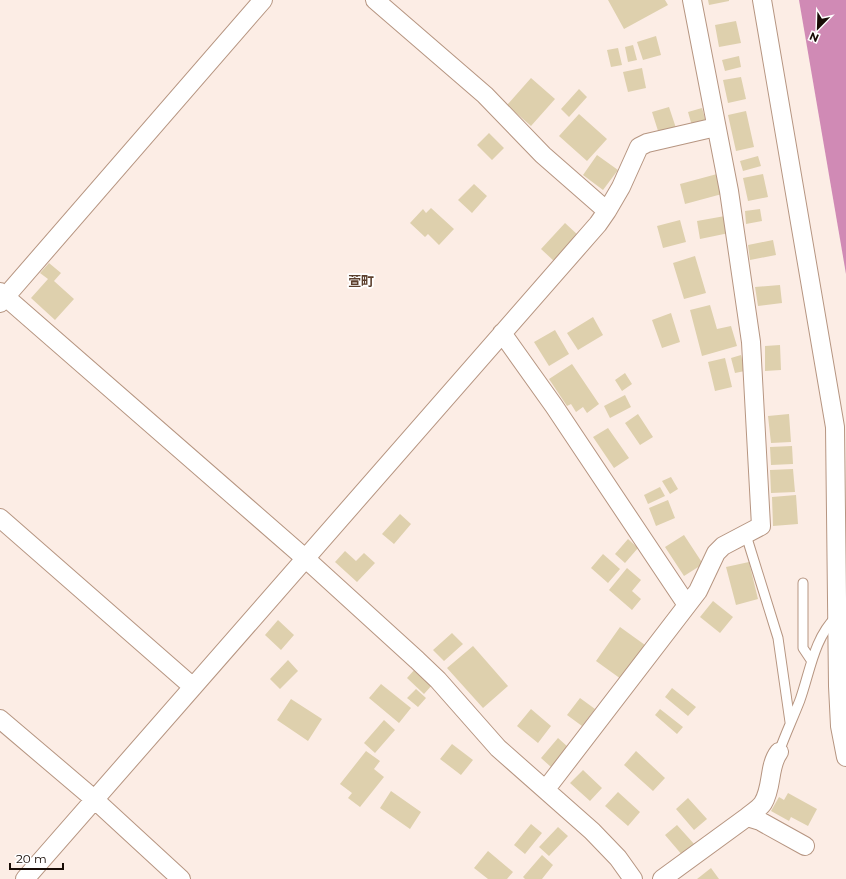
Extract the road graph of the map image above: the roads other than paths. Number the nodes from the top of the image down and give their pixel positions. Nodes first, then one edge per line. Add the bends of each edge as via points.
1 (263, 0) edge
2 (375, 0) edge
3 (692, 0) edge
4 (762, 0) edge
5 (716, 127) junction
6 (607, 210) junction
7 (2, 297) edge
8 (502, 333) junction
9 (0, 518) edge
10 (746, 535) junction
11 (306, 559) junction
12 (803, 583) dead end
13 (687, 604) junction
14 (837, 616) junction
15 (811, 660) junction
16 (193, 687) junction
17 (0, 718) edge
18 (790, 722) junction
19 (779, 752) joint
20 (846, 757) edge
21 (546, 789) junction
22 (94, 799) junction
23 (747, 817) junction
24 (805, 846) dead end
25 (25, 879) edge
26 (181, 879) edge
27 (633, 879) edge
28 (662, 879) edge

1 - 7 street
2 - 6 street via 485,96 543,155
3 - 5 street
4 - 14 street via 836,426
5 - 6 street via 680,134 639,147 621,187
5 - 10 street via 729,191 751,342 761,526
6 - 8 street via 598,224
7 - 11 street
8 - 11 street
8 - 13 street
9 - 16 street
10 - 13 street via 723,546 716,553 698,591
10 - 18 lane via 778,638
11 - 16 street
11 - 21 street via 438,680 498,748
12 - 15 lane via 803,648
13 - 21 street
14 - 15 lane via 829,624
14 - 20 street via 840,726
15 - 18 lane
16 - 22 street
17 - 22 street
18 - 19 lane
19 - 23 street via 774,759 771,783 763,804
21 - 27 street via 592,831 618,858
22 - 25 street
22 - 26 street
23 - 24 street via 760,821
23 - 28 street

